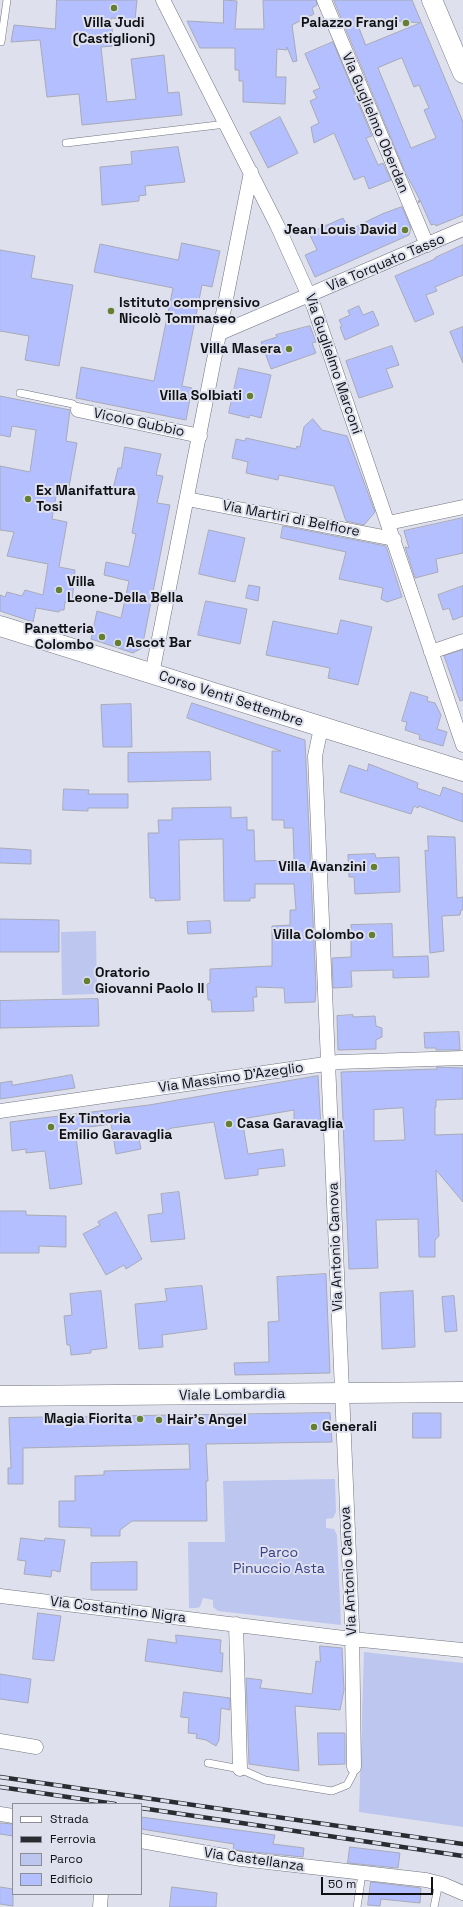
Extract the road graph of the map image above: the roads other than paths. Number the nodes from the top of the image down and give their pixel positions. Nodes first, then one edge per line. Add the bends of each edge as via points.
1 (7, 0) edge
2 (163, 0) edge
3 (324, 0) edge
4 (432, 0) edge
5 (1, 42) edge
6 (463, 73) edge
7 (226, 124) junction
8 (66, 143) dead end
9 (250, 172) junction
10 (244, 208) junction
11 (277, 225) junction
12 (463, 229) edge
13 (427, 245) junction
14 (309, 296) junction
15 (220, 333) junction
16 (20, 393) dead end
17 (78, 410) joint
18 (200, 436) junction
19 (187, 500) junction
20 (463, 508) edge
21 (388, 523) junction
22 (394, 539) junction
23 (0, 626) edge
24 (463, 641) edge
25 (431, 652) junction
26 (152, 674) junction
27 (321, 728) junction
28 (463, 745) edge
29 (463, 771) edge
30 (463, 1058) edge
31 (328, 1063) junction
32 (0, 1111) edge
33 (463, 1392) edge
34 (342, 1393) junction
35 (0, 1396) edge
36 (0, 1596) edge
37 (236, 1624) junction
38 (352, 1639) junction
39 (463, 1650) edge
40 (0, 1741) edge
41 (36, 1747) dead end
42 (208, 1763) dead end
43 (354, 1767) joint
44 (240, 1769) junction
45 (0, 1814) edge
46 (12, 1816) edge
47 (142, 1841) edge
48 (362, 1874) junction
49 (439, 1883) junction
50 (463, 1893) edge
51 (101, 1895) edge
52 (100, 1907) edge
53 (357, 1907) edge
54 (434, 1907) edge

1 - 5 lane
2 - 7 street, Via Guglielmo Marconi
3 - 13 street, Via Guglielmo Oberdan
4 - 6 street
7 - 8 lane
7 - 9 street, Via Guglielmo Marconi
9 - 10 street
9 - 11 street, Via Guglielmo Marconi
10 - 11 street via 261,208
10 - 15 street
11 - 14 street, Via Guglielmo Marconi
12 - 13 street, Via Torquato Tasso
13 - 14 street, Via Torquato Tasso
14 - 15 street, Via Torquato Tasso
14 - 21 street, Via Guglielmo Marconi
15 - 18 street
16 - 17 lane via 73,404
17 - 18 street, Vicolo Gubbio
18 - 19 street
19 - 22 street, Via Martiri di Belfiore
19 - 26 street
20 - 21 street
21 - 22 street, Via Guglielmo Marconi
22 - 25 street, Via Guglielmo Marconi
23 - 26 street, Corso Venti Settembre
24 - 25 street
25 - 28 street, Via Guglielmo Marconi
26 - 27 street, Corso Venti Settembre
27 - 29 street, Corso Venti Settembre
27 - 31 street, Via Antonio Canova via 315,756
30 - 31 street, Via Massimo D'Azeglio
31 - 32 street, Via Massimo D'Azeglio
31 - 34 street, Via Antonio Canova
33 - 34 street, Viale Lombardia
34 - 35 street, Viale Lombardia
34 - 38 street, Via Antonio Canova
36 - 37 street, Via Costantino Nigra
37 - 38 street, Via Costantino Nigra
37 - 44 street
38 - 39 street, Via Costantino Nigra
38 - 43 street, Via Antonio Canova
40 - 41 street
42 - 44 lane
43 - 44 lane via 347,1785 332,1791 265,1780
45 - 46 street
47 - 48 street, Via Castellanza via 242,1859
48 - 49 street, Via Castellanza
48 - 53 lane
49 - 50 street, Via Castellanza
49 - 54 lane
51 - 52 street

